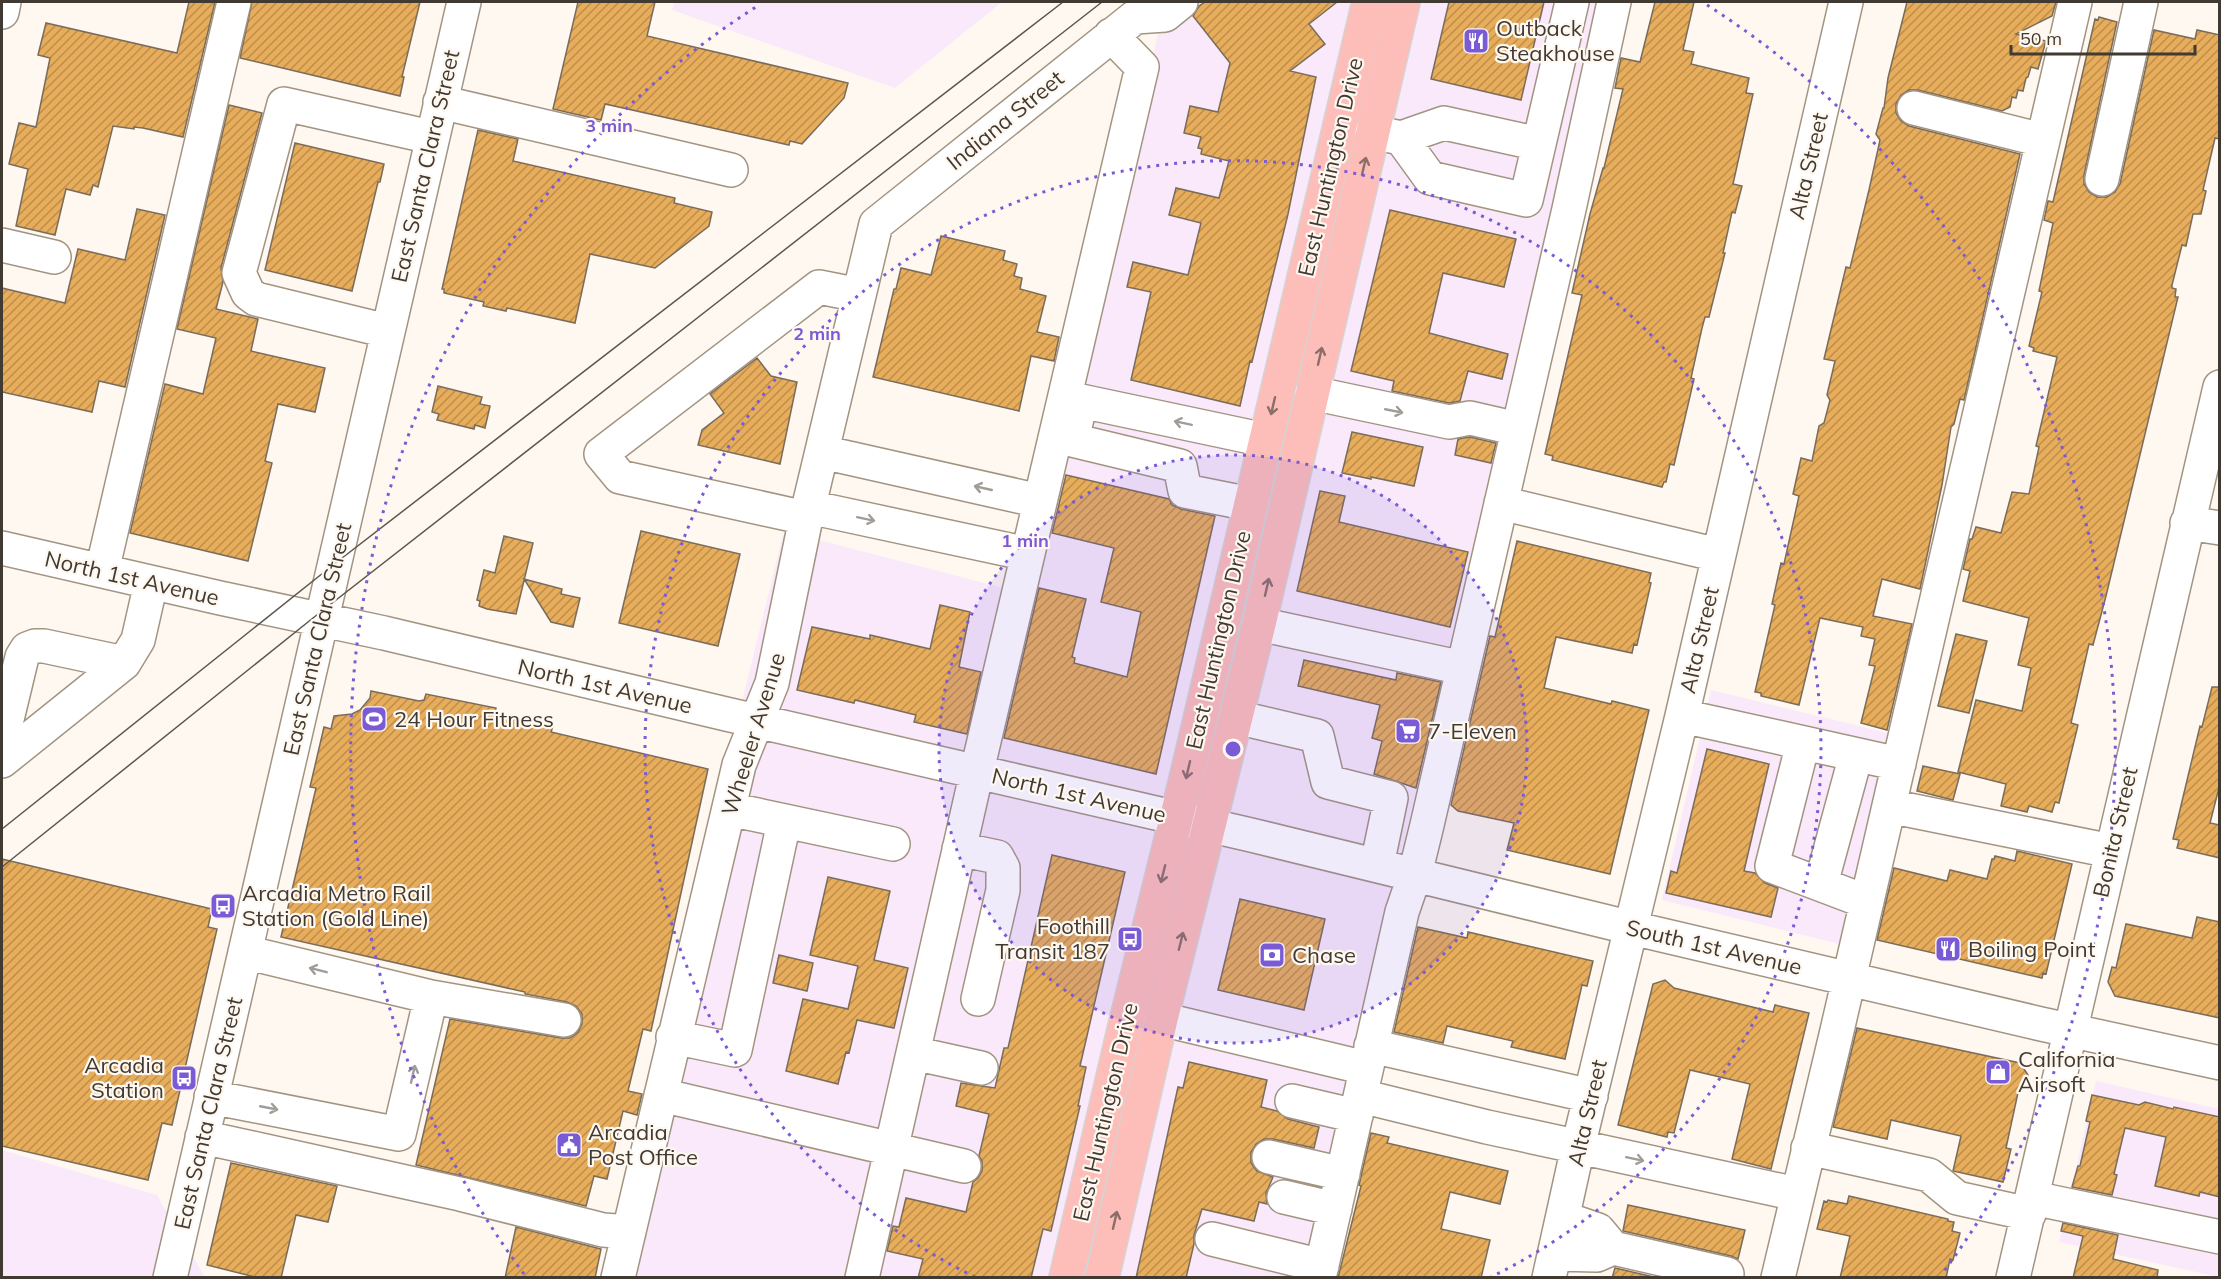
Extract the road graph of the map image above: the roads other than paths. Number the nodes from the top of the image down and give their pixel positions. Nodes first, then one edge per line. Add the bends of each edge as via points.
1 (4, 2) edge
2 (234, 2) edge
3 (464, 2) edge
4 (1181, 2) edge
5 (1369, 2) edge
6 (1403, 2) edge
7 (1572, 2) edge
8 (1614, 2) edge
9 (1846, 2) edge
10 (2075, 2) edge
11 (2141, 2) edge
12 (2, 12) edge
13 (1123, 26) junction
14 (440, 102) junction
15 (1914, 108) dead end
16 (1387, 135) junction
17 (431, 137) junction
18 (2042, 140) junction
19 (1539, 144) junction
20 (731, 170) dead end
21 (2102, 179) dead end
22 (1526, 201) junction
23 (1569, 209) junction
24 (876, 224) joint
25 (2, 245) edge
26 (54, 257) dead end
27 (859, 295) junction
28 (387, 331) junction
29 (2220, 387) edge
30 (1312, 393) junction
31 (1518, 429) junction
32 (1253, 438) junction
33 (822, 452) junction
34 (1040, 501) junction
35 (1237, 501) junction
36 (1501, 503) junction
37 (808, 512) junction
38 (2187, 523) junction
39 (2220, 528) edge
40 (2, 548) edge
41 (1028, 554) junction
42 (1718, 555) junction
43 (102, 571) junction
44 (152, 583) junction
45 (322, 620) junction
46 (1258, 624) junction
47 (124, 663) junction
48 (1463, 668) junction
49 (1682, 716) junction
50 (1236, 717) junction
51 (757, 721) junction
52 (2, 740) edge
53 (1803, 743) junction
54 (1856, 754) junction
55 (2, 761) edge
56 (1899, 764) junction
57 (977, 771) junction
58 (1889, 806) junction
59 (729, 809) junction
60 (1177, 818) junction
61 (784, 822) junction
62 (1209, 825) junction
63 (893, 844) dead end
64 (959, 849) junction
65 (2111, 851) junction
66 (1377, 865) junction
67 (1415, 874) junction
68 (1821, 884) junction
69 (1866, 902) junction
70 (1632, 928) junction
71 (245, 952) junction
72 (1848, 978) junction
73 (431, 997) junction
74 (978, 999) dead end
75 (1161, 1019) junction
76 (564, 1020) dead end
77 (2068, 1031) junction
78 (673, 1037) junction
79 (913, 1053) junction
80 (2220, 1063) edge
81 (981, 1068) dead end
82 (1364, 1082) junction
83 (661, 1095) junction
84 (1591, 1096) junction
85 (211, 1097) junction
86 (1292, 1101) dead end
87 (202, 1137) junction
88 (1578, 1147) junction
89 (1808, 1148) junction
90 (891, 1149) junction
91 (1269, 1157) dead end
92 (964, 1166) dead end
93 (1343, 1174) junction
94 (1797, 1194) junction
95 (1284, 1197) dead end
96 (2031, 1206) junction
97 (1335, 1209) junction
98 (1563, 1218) junction
99 (629, 1232) junction
100 (2220, 1238) edge
101 (1212, 1239) dead end
102 (1613, 1248) junction
103 (1552, 1266) edge
104 (1321, 1272) edge
105 (1728, 1274) dead end
106 (170, 1278) edge
107 (618, 1278) edge
108 (862, 1278) edge
109 (1066, 1278) edge
110 (1102, 1278) edge
111 (1778, 1278) edge
112 (2013, 1278) edge

1 - 12 street
2 - 43 street
3 - 14 street, East Santa Clara Street
4 - 13 street via 1165,15
5 -> 32 main road, East Huntington Drive
6 - 16 main road, East Huntington Drive
7 - 19 street
8 - 23 street
9 - 42 street, Alta Street
10 - 18 street
11 - 21 street
13 - 24 street, Indiana Street
13 - 34 street via 1142,67
14 - 17 street, East Santa Clara Street
14 - 20 street
15 - 18 street
16 - 19 street via 1444,123
16 - 22 street via 1430,178
30 -> 16 main road, East Huntington Drive
17 - 28 street, East Santa Clara Street
17 - 28 street via 284,104 239,273 248,293 256,299
18 - 56 street
19 - 22 street
22 - 23 street
23 - 31 street
24 - 27 street, Wheeler Avenue
25 - 26 street
27 - 33 street, Wheeler Avenue
27 - 37 street via 819,287 602,454 621,477
28 - 45 street, East Santa Clara Street
29 - 38 street, Bonita Street
30 -> 31 street via 1449,422 1470,418
46 -> 30 main road, East Huntington Drive
31 - 36 street
32 - 35 main road, East Huntington Drive
32 -> 35 street via 1081,401 1072,440
34 -> 33 street
33 - 37 street, Wheeler Avenue
34 - 41 street
35 -> 60 main road, East Huntington Drive
36 - 42 street
36 - 48 street
37 -> 41 street
37 - 51 street, Wheeler Avenue via 772,683
38 - 39 street
38 - 65 street, Bonita Street
40 - 43 street, North 1st Avenue
41 - 57 street
42 - 49 street, Alta Street
43 - 44 street, North 1st Avenue
44 - 45 street, North 1st Avenue
44 - 47 street via 138,640
45 - 51 street, North 1st Avenue
45 - 71 street, East Santa Clara Street
46 - 48 street
46 - 50 main road, East Huntington Drive
47 - 52 street via 44,646 27,649
47 - 55 street
48 - 67 street
49 - 53 street
49 - 70 street, Alta Street
50 - 62 main road, East Huntington Drive
50 - 66 street via 1317,736 1328,782 1391,798
51 - 57 street, North 1st Avenue
51 - 59 street, Wheeler Avenue via 739,765
53 - 54 street
53 - 68 street via 1772,866
54 - 56 street
54 - 68 street
56 - 58 street
57 - 60 street, North 1st Avenue
57 - 64 street
58 - 65 street
58 - 69 street
59 - 61 street
59 - 78 street, Wheeler Avenue
60 - 62 street, North 1st Avenue
60 -> 109 main road, East Huntington Drive
61 - 63 street
61 - 78 street via 735,1050
62 - 66 street, South 1st Avenue
75 -> 62 main road, East Huntington Drive
64 - 74 street via 997,857 1003,868 1003,890
64 - 79 street
65 - 77 street, Bonita Street
66 - 67 street, South 1st Avenue
67 - 70 street, South 1st Avenue
67 - 82 street via 1402,912
68 - 69 street
69 - 72 street
70 - 72 street, South 1st Avenue
70 - 84 street, Alta Street
73 -> 71 street
71 - 85 street, East Santa Clara Street
72 - 77 street, South 1st Avenue
72 - 89 street
73 - 76 street
85 -> 73 street via 399,1134
75 - 82 street
110 -> 75 main road, East Huntington Drive
77 - 80 street, South 1st Avenue
77 - 96 street, Bonita Street
78 - 83 street, Wheeler Avenue
79 - 81 street
79 - 90 street
82 - 84 street
82 - 86 street
82 - 88 street
82 - 93 street
83 - 90 street
83 - 99 street, Wheeler Avenue
84 - 88 street, Alta Street
85 - 87 street, East Santa Clara Street
87 - 99 street via 603,1230
87 - 106 street, East Santa Clara Street
88 -> 94 street
88 - 98 street, Alta Street
89 - 94 street
89 - 96 street via 1929,1175 1957,1198
90 - 92 street
90 - 108 street
91 - 93 street
93 - 97 street
94 - 111 street
95 - 97 street
96 - 100 street
96 - 112 street, Bonita Street
97 - 104 street
98 - 102 street via 1598,1230
98 - 103 street, Alta Street
99 - 107 street, Wheeler Avenue
101 - 104 street
102 - 103 street
102 - 105 street

